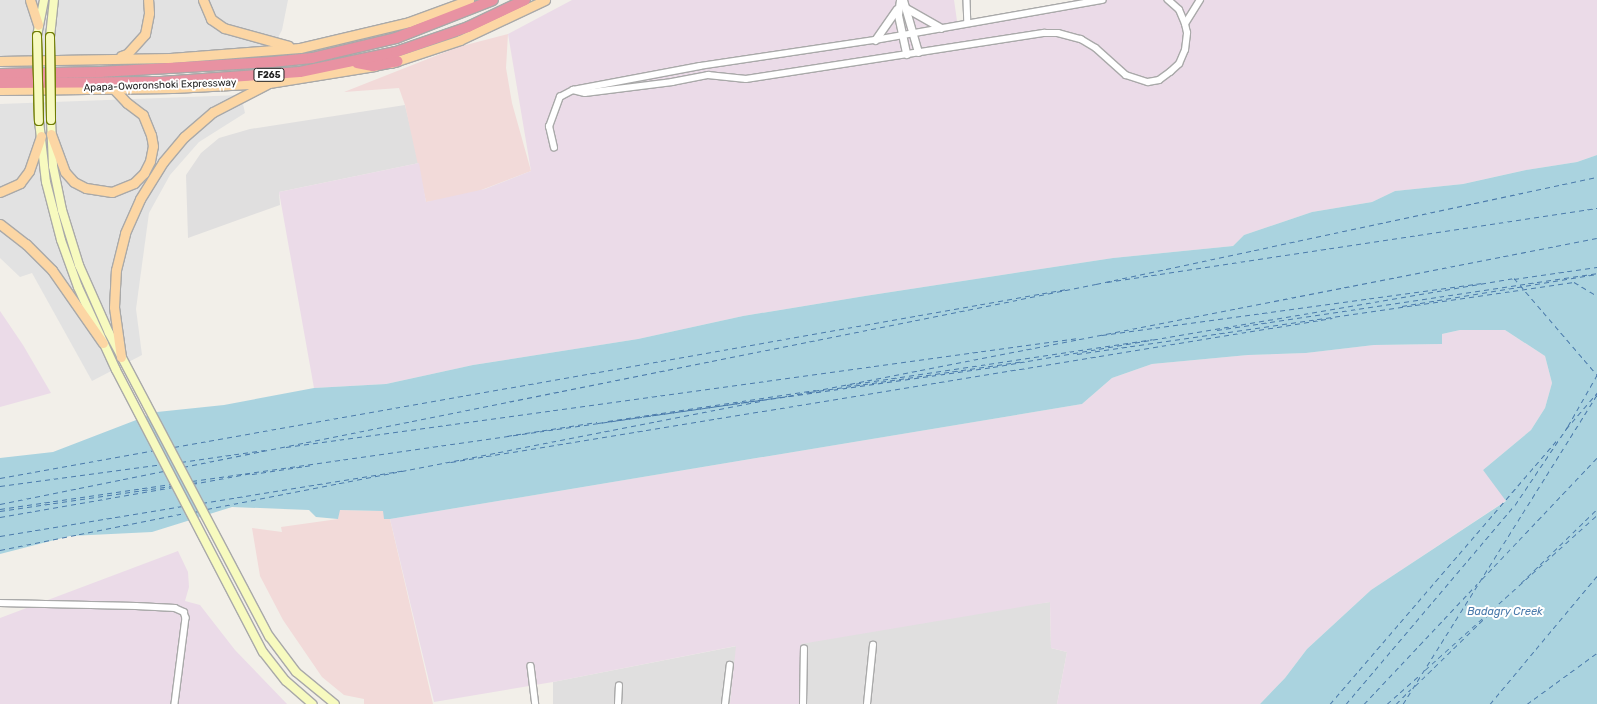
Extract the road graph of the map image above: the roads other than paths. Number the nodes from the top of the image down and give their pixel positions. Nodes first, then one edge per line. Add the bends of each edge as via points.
1 (30, 0) edge
2 (44, 0) edge
3 (54, 0) edge
4 (148, 0) edge
5 (203, 0) edge
6 (469, 0) edge
7 (488, 0) edge
8 (493, 0) edge
9 (525, 0) edge
10 (545, 0) edge
11 (967, 0) edge
12 (1103, 0) edge
13 (1168, 0) edge
14 (1200, 0) edge
15 (902, 4) edge
16 (477, 8) junction
17 (968, 23) junction
18 (1185, 24) junction
19 (38, 25) junction
20 (941, 28) junction
21 (913, 32) junction
22 (903, 34) junction
23 (874, 40) junction
24 (300, 48) junction
25 (918, 52) junction
26 (906, 54) junction
27 (397, 57) junction
28 (112, 58) junction
29 (0, 61) edge
30 (356, 66) junction
31 (0, 74) edge
32 (269, 83) junction
33 (113, 88) junction
34 (1, 89) edge
35 (573, 90) junction
36 (52, 134) junction
37 (41, 136) junction
38 (554, 148) dead end
39 (0, 192) edge
40 (0, 224) edge
41 (103, 343) junction
42 (123, 361) junction
43 (0, 603) edge
44 (873, 645) dead end
45 (804, 649) dead end
46 (730, 665) dead end
47 (531, 666) dead end
48 (619, 686) dead end
49 (175, 704) edge
50 (312, 704) edge
51 (335, 704) edge
52 (536, 704) edge
53 (618, 704) edge
54 (725, 704) edge
55 (803, 704) edge
56 (867, 704) edge

1 - 19 main road
2 - 19 main road
3 - 36 main road, bridge via 48,62
4 - 28 main road via 149,19 145,34 127,54
5 - 24 main road via 211,18 224,28 278,45
6 - 24 main road via 409,22
7 - 16 highway
8 - 16 highway, Apapa-Oworonshoki Expressway / F265
9 - 27 highway, Apapa-Oworonshoki Expressway / F265
10 - 27 main road, Apapa-Oworonshoki Expressway via 460,40
11 - 17 street
12 - 17 street
13 - 18 street via 1179,10
14 - 18 street
15 - 20 street
15 - 21 street
15 - 22 street
15 - 23 street
16 - 31 highway, Apapa-Oworonshoki Expressway / F265 via 396,38 312,58 100,72
17 - 20 street
18 - 25 street via 1188,33 1179,64 1159,80 1148,82 1126,75 1096,48 1081,39 1058,34 1044,33
19 - 37 main road, bridge
20 - 21 street
21 - 22 street
21 - 25 street
22 - 23 street
22 - 26 street
23 - 35 street via 700,66
24 - 28 main road via 213,56
25 - 26 street
26 - 35 street via 746,79 708,75 585,93
27 - 30 highway, Apapa-Oworonshoki Expressway / F265
27 - 30 highway via 373,66
28 - 29 main road
30 - 32 main road, Apapa-Oworonshoki Expressway
30 - 34 highway, Apapa-Oworonshoki Expressway / F265 via 226,78
32 - 33 main road, Apapa-Oworonshoki Expressway
32 - 42 main road via 213,112 189,132 163,162 140,199 125,232 116,270 114,307
33 - 34 main road, Apapa-Oworonshoki Expressway
33 - 36 main road via 143,115 151,135 153,146 150,161 144,173 134,183 112,192 86,188 74,182 65,172
35 - 38 street via 560,97 549,128
36 - 42 main road via 53,166 73,247 91,295
37 - 39 main road via 29,171 20,183
37 - 41 main road via 46,182 61,240 78,287
40 - 41 main road via 26,244 52,270
41 - 50 main road via 263,652 282,677
42 - 51 main road via 254,612 296,672
43 - 49 street via 136,606 175,608 184,612 186,618
44 - 56 street
45 - 55 street
46 - 54 street
47 - 52 street
48 - 53 street

